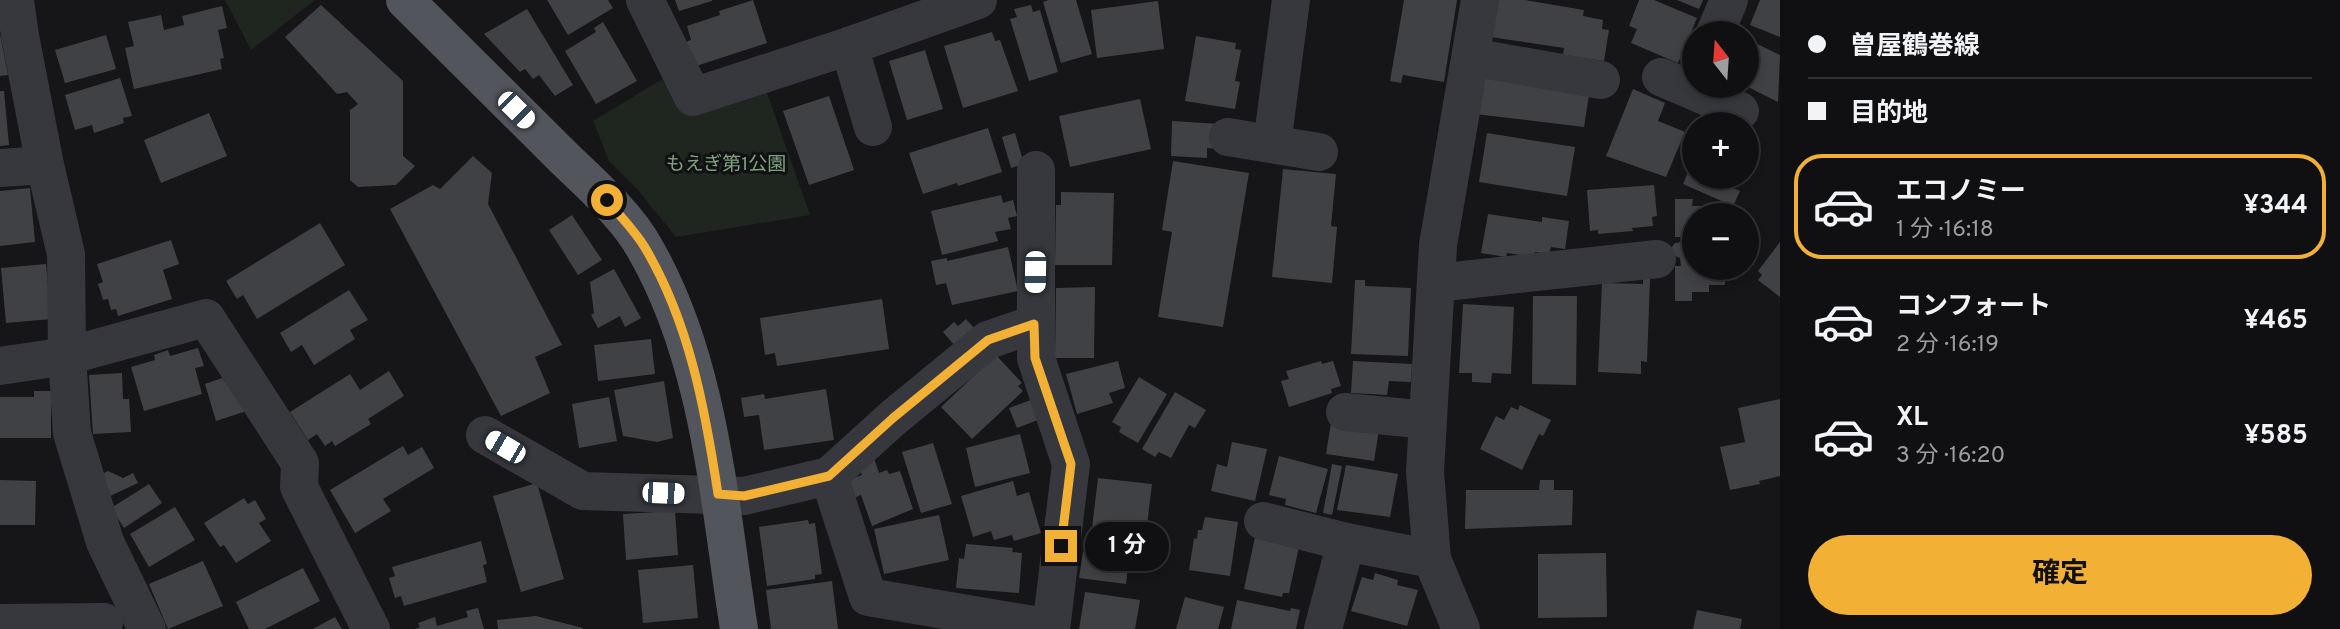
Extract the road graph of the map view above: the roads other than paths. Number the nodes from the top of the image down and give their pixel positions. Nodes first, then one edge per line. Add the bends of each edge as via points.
1 (15, 0) edge
2 (645, 0) edge
3 (978, 0) edge
4 (1291, 0) edge
5 (1480, 0) edge
6 (1729, 0) edge
7 (408, 1) edge
8 (1721, 21) edge
9 (849, 46) junction
10 (1471, 57) junction
11 (1601, 80) dead end
12 (1712, 98) edge
13 (1740, 111) dead end
14 (873, 127) dead end
15 (1228, 137) dead end
16 (1272, 144) junction
17 (1320, 152) dead end
18 (45, 165) junction
19 (0, 168) edge
20 (1036, 170) dead end
21 (1657, 259) dead end
22 (1436, 284) junction
23 (1034, 324) junction
24 (67, 356) junction
25 (0, 366) edge
26 (1345, 412) dead end
27 (1428, 421) junction
28 (485, 435) dead end
29 (829, 476) junction
30 (718, 494) junction
31 (1263, 522) dead end
32 (1346, 542) junction
33 (1432, 559) junction
34 (104, 622) dead end
35 (0, 623) edge
36 (1051, 628) edge
37 (147, 629) edge
38 (371, 629) edge
39 (739, 629) edge
40 (1323, 629) edge
41 (1461, 629) edge

1 - 18 street
2 - 9 street via 692,97 792,52
3 - 9 street
4 - 16 street
5 - 10 street
6 - 8 street
7 - 30 main road via 607,200 643,244 689,346
9 - 14 street
10 - 11 street
10 - 22 street via 1438,245
12 - 13 street
15 - 16 street
16 - 17 street
18 - 19 street
18 - 24 street via 66,254
20 - 23 street
21 - 22 street
22 - 27 street
23 - 29 street via 988,340
23 - 36 street via 1035,358 1071,464
24 - 25 street
24 - 37 street via 72,433 106,542
24 - 38 street via 206,318 300,463 299,487
26 - 27 street
27 - 33 street via 1425,472
28 - 30 street via 583,491
29 - 30 street via 744,496
29 - 36 street via 868,597
30 - 39 main road
31 - 32 street
32 - 33 street
32 - 40 street
33 - 41 street
34 - 35 street

